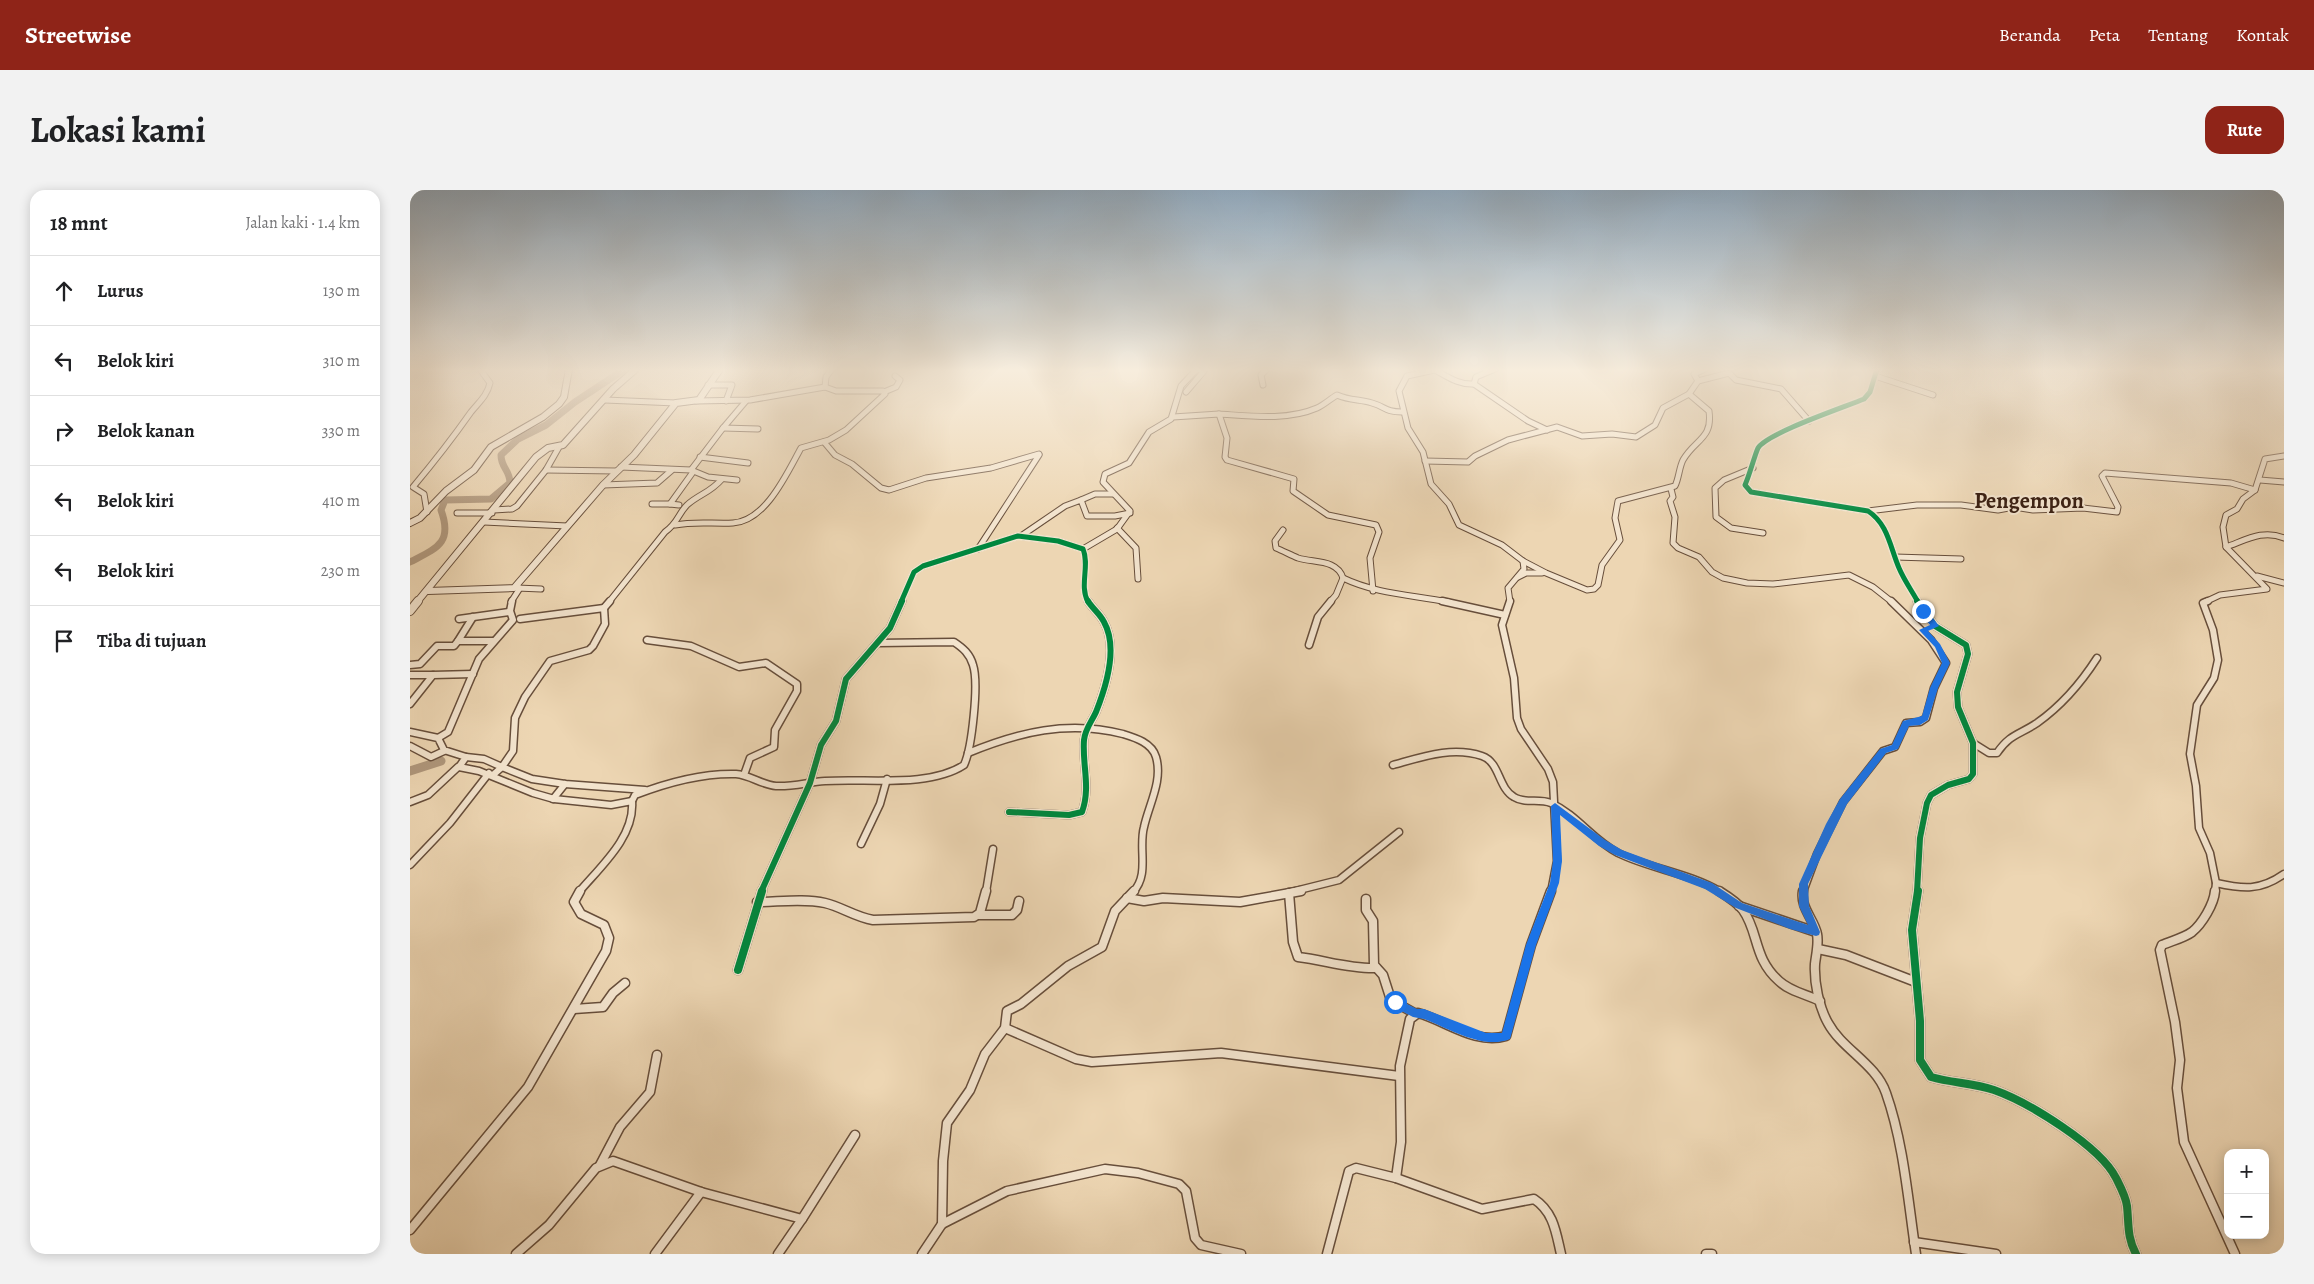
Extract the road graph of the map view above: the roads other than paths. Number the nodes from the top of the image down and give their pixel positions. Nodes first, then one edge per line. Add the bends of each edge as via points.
1 (467, 419) edge
2 (540, 419) edge
3 (588, 419) edge
4 (664, 419) edge
5 (731, 419) edge
6 (859, 419) edge
7 (1170, 419) edge
8 (1221, 419) edge
9 (1404, 419) edge
10 (1525, 419) edge
11 (1658, 419) edge
12 (1709, 419) edge
13 (1813, 419) edge
14 (1809, 420) joint
15 (723, 428) junction
16 (758, 429) dead end
17 (1547, 430) junction
18 (824, 442) junction
19 (559, 447) junction
20 (2284, 456) edge
21 (700, 457) junction
22 (1425, 461) junction
23 (748, 463) dead end
24 (1754, 468) junction
25 (618, 469) junction
26 (546, 470) junction
27 (672, 470) junction
28 (692, 471) junction
29 (722, 479) junction
30 (738, 480) dead end
31 (2260, 480) junction
32 (2284, 482) edge
33 (603, 485) junction
34 (1671, 489) junction
35 (2255, 490) junction
36 (1113, 494) junction
37 (1081, 500) junction
38 (652, 504) dead end
39 (670, 504) junction
40 (679, 504) dead end
41 (493, 511) junction
42 (1868, 511) junction
43 (427, 512) junction
44 (457, 513) dead end
45 (1130, 513) junction
46 (484, 522) junction
47 (410, 523) edge
48 (675, 525) junction
49 (567, 526) junction
50 (1117, 528) junction
51 (1283, 530) dead end
52 (1763, 533) dead end
53 (1022, 536) junction
54 (2284, 538) edge
55 (2226, 547) junction
56 (978, 549) junction
57 (1083, 549) junction
58 (1895, 557) junction
59 (1961, 559) dead end
60 (1523, 561) junction
61 (1546, 573) junction
62 (2255, 576) junction
63 (1343, 578) junction
64 (1138, 579) dead end
65 (1515, 579) junction
66 (2284, 583) edge
67 (517, 588) junction
68 (541, 590) dead end
69 (1373, 590) junction
70 (428, 591) junction
71 (604, 608) junction
72 (410, 611) edge
73 (509, 612) junction
74 (1505, 615) junction
75 (473, 618) junction
76 (460, 619) dead end
77 (520, 619) dead end
78 (1935, 626) junction
79 (1922, 630) junction
80 (647, 640) dead end
81 (458, 641) junction
82 (493, 641) junction
83 (878, 643) junction
84 (1309, 645) dead end
85 (2097, 658) dead end
86 (410, 665) edge
87 (472, 674) junction
88 (410, 675) edge
89 (433, 675) junction
90 (410, 704) edge
91 (1087, 726) junction
92 (410, 732) edge
93 (438, 738) junction
94 (1973, 743) junction
95 (410, 746) edge
96 (444, 751) junction
97 (968, 753) junction
98 (466, 757) junction
99 (1393, 765) dead end
100 (458, 767) junction
101 (496, 771) junction
102 (744, 774) junction
103 (887, 779) junction
104 (810, 783) junction
105 (563, 787) junction
106 (646, 790) junction
107 (554, 798) junction
108 (410, 802) edge
109 (629, 802) junction
110 (1555, 806) junction
111 (1009, 812) dead end
112 (1399, 832) dead end
113 (861, 844) dead end
114 (993, 849) dead end
115 (410, 864) edge
116 (2284, 874) edge
117 (2216, 883) junction
118 (1289, 894) junction
119 (1126, 898) junction
120 (1366, 899) dead end
121 (1019, 901) dead end
122 (757, 902) junction
123 (1739, 906) junction
124 (979, 915) junction
125 (1816, 932) junction
126 (1818, 949) junction
127 (1376, 968) junction
128 (738, 970) dead end
129 (1916, 982) junction
130 (625, 983) dead end
131 (1820, 1000) junction
132 (574, 1009) junction
133 (1416, 1014) junction
134 (1004, 1028) junction
135 (657, 1055) dead end
136 (1399, 1076) junction
137 (856, 1135) dead end
138 (600, 1165) junction
139 (1396, 1178) junction
140 (701, 1192) junction
141 (802, 1220) junction
142 (942, 1224) junction
143 (410, 1230) edge
144 (1914, 1242) junction
145 (516, 1254) edge
146 (655, 1254) edge
147 (778, 1254) edge
148 (922, 1254) edge
149 (1241, 1254) edge
150 (1327, 1254) edge
151 (1561, 1254) edge
152 (1706, 1254) edge
153 (1712, 1254) edge
154 (1916, 1254) edge
155 (1996, 1254) edge
156 (2136, 1254) edge
157 (2235, 1254) edge

1 - 43 street via 413,487 424,494
2 - 43 street via 491,447 474,470 446,490
3 - 19 street
4 - 25 street via 634,456
5 - 15 street
6 - 18 street
7 - 36 street via 1149,432 1129,463 1105,474 1103,482
8 - 69 street via 1227,438 1227,460 1294,479 1293,491 1309,504 1332,516 1366,521 1378,527 1379,534 1370,558
9 - 22 street
10 - 17 street
11 - 17 street via 1655,425 1636,437 1612,434 1582,436 1557,427
12 - 34 street via 1707,435 1684,458 1676,484
13 - 14 street
14 - 24 street via 1763,444 1758,449
15 - 16 street
15 - 21 street
17 - 22 street via 1508,440 1468,462
18 - 48 street via 801,448 775,494 745,521
18 - 56 street via 835,455 852,464 881,488 889,490 926,478 991,468 1039,454
19 - 26 street
19 - 41 street via 548,448 538,455
20 - 31 street via 2265,458
21 - 23 street
21 - 28 street
22 - 60 street via 1431,484 1448,504 1459,526 1502,545
24 - 42 street via 1745,485 1751,492
24 - 52 street via 1732,476 1716,487 1716,517 1733,529
25 - 26 street
25 - 27 street
25 - 33 street
26 - 41 street via 516,507
27 - 28 street
27 - 33 street via 657,483
28 - 29 street
28 - 39 street
29 - 30 street
29 - 48 street via 713,490 687,505
31 - 32 street
31 - 35 street
33 - 49 street
34 - 61 street via 1632,495 1618,501 1615,518 1620,540 1602,565 1598,585 1594,589 1573,586
34 - 79 street via 1673,496 1670,500 1676,517 1673,543 1678,549 1698,557 1714,574 1735,580 1792,583 1851,576 1869,585
35 - 42 street via 2231,483 2105,473 2102,476 2117,512 2084,508 2033,510 2014,507 1998,510 1961,505 1917,505
35 - 55 street via 2244,498 2237,510 2224,518
36 - 37 street via 1095,494
36 - 45 street via 1129,507
37 - 45 street via 1088,516
37 - 53 street via 1065,506
38 - 39 street
39 - 40 street
41 - 44 street
41 - 46 street
42 - 58 street via 1876,516 1887,533
43 - 47 street
45 - 50 street
46 - 49 street
46 - 70 street
48 - 71 street via 665,532
49 - 67 street
50 - 57 street
50 - 64 street via 1136,548
51 - 63 street via 1275,542 1276,548 1299,558 1329,563 1341,572
53 - 56 street
53 - 57 street via 1058,541
54 - 55 street via 2272,533 2261,534
55 - 62 street
56 - 83 street via 918,568 911,577 897,615
57 - 91 street via 1086,560 1085,597 1106,626 1109,650 1106,680 1096,712
58 - 59 street
58 - 78 street via 1923,611
60 - 61 street
60 - 65 street via 1524,569
61 - 65 street via 1526,573
62 - 66 street
62 - 117 street via 2267,589 2265,591 2220,596 2202,603 2213,630 2218,660 2214,678 2197,705 2190,754 2199,828 2210,853
63 - 69 street
63 - 84 street via 1336,595 1318,617
65 - 74 street via 1508,588 1510,604
67 - 68 street
67 - 70 street
67 - 73 street
69 - 74 street via 1430,598
70 - 72 street
71 - 77 street
71 - 101 street via 605,620 592,647 586,652 551,660 519,708 514,722 516,743 512,756
73 - 75 street
73 - 82 street via 512,620
74 - 110 street via 1502,625 1514,678 1517,718 1530,746 1548,769
75 - 76 street
75 - 81 street
78 - 79 street
78 - 94 street via 1966,645 1968,654 1960,676 1958,707
79 - 125 street via 1938,646 1946,667 1934,688 1926,718 1906,723 1895,747 1883,751 1831,824 1803,890 1804,906
80 - 102 street via 691,646 739,667 766,663 780,669 797,684 797,691 775,730 772,749 750,758
81 - 82 street
81 - 86 street via 454,646 436,647 420,664
82 - 87 street
83 - 97 street via 901,640 950,642 958,644 969,656 976,675
83 - 104 street via 846,679 838,716 821,744
85 - 94 street via 2072,692 2037,723 2006,740 1997,753 1989,753
87 - 89 street
87 - 93 street via 448,732
88 - 89 street
89 - 90 street
91 - 97 street via 1054,726 994,742
91 - 111 street via 1083,748 1088,782 1082,812 1070,815
91 - 119 street via 1137,738 1155,755 1157,774 1142,833 1143,873 1140,884
92 - 93 street
93 - 96 street
94 - 129 street via 1973,774 1970,779 1937,790 1927,803 1920,838 1917,902 1912,930
95 - 96 street via 431,756
96 - 98 street
97 - 103 street via 963,766 945,774
98 - 100 street
98 - 101 street via 484,759
99 - 110 street via 1449,751 1475,754 1492,762 1506,791 1515,798
100 - 101 street
100 - 108 street via 428,795
101 - 105 street
101 - 107 street via 532,793
101 - 115 street
102 - 104 street via 775,786
102 - 106 street
103 - 104 street
103 - 113 street via 880,804
104 - 122 street
105 - 106 street
105 - 107 street
106 - 109 street
107 - 109 street via 616,807
109 - 132 street via 634,808 627,830 575,897 575,907 580,914 604,925 609,938 606,951
110 - 123 street via 1618,852 1708,886
110 - 133 street via 1557,861 1554,883 1531,945 1506,1036 1486,1038 1424,1014
112 - 118 street via 1339,880
114 - 124 street via 990,876
116 - 117 street via 2274,881 2244,889
117 - 157 street via 2215,897 2191,933 2162,945 2160,950 2180,1060 2177,1088 2184,1142
118 - 119 street via 1240,902
118 - 127 street via 1293,942 1298,958 1330,961 1357,969
119 - 134 street via 1116,910 1102,947 1068,966 1008,1011
120 - 127 street via 1366,910 1373,921
121 - 124 street via 1012,915
122 - 124 street via 822,902 859,918 873,920
122 - 128 street
123 - 125 street
123 - 131 street via 1747,917 1758,954 1774,976 1793,991
125 - 126 street
126 - 129 street via 1846,955
126 - 131 street via 1815,967
127 - 133 street via 1383,974 1391,1000
129 - 156 street via 1919,1050 1923,1068 1932,1077 1947,1082 1995,1090 2041,1114 2095,1151 2116,1178 2127,1204 2129,1241
130 - 132 street via 602,1007
131 - 144 street via 1835,1034 1874,1073 1886,1091 1901,1150
132 - 143 street via 512,1109
133 - 136 street via 1410,1019
134 - 136 street via 1076,1059 1092,1062 1221,1053
134 - 142 street via 986,1054 970,1090 947,1123 942,1161
135 - 138 street via 650,1094 628,1116 606,1148
136 - 139 street via 1401,1134
137 - 141 street
138 - 140 street via 613,1162
138 - 145 street via 549,1225
139 - 150 street via 1356,1168 1349,1171
139 - 151 street via 1482,1209 1534,1199 1546,1207 1554,1223
140 - 141 street
140 - 146 street
141 - 147 street
142 - 148 street
142 - 149 street via 1007,1191 1105,1169 1138,1173 1179,1184 1186,1191 1196,1238 1201,1245
144 - 154 street
144 - 155 street
152 - 153 street

